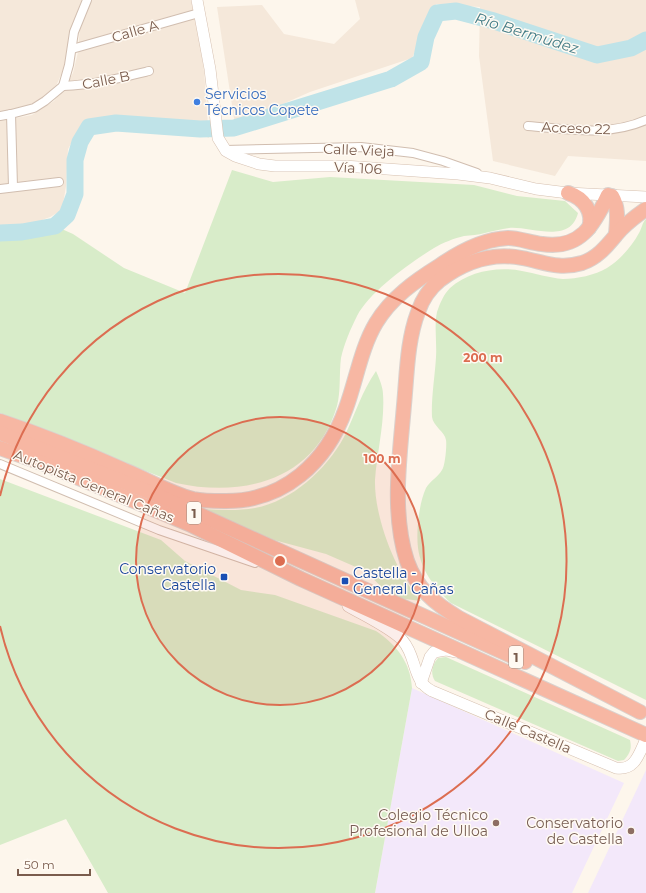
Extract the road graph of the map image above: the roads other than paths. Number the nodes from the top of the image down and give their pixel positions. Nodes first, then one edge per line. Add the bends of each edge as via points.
1 (86, 0) edge
2 (197, 0) edge
3 (199, 13) junction
4 (72, 49) junction
5 (149, 71) dead end
6 (63, 86) junction
7 (11, 114) junction
8 (0, 116) edge
9 (646, 120) edge
10 (528, 126) dead end
11 (224, 150) junction
12 (490, 178) junction
13 (58, 182) dead end
14 (13, 187) junction
15 (0, 189) edge
16 (568, 193) junction
17 (610, 196) junction
18 (646, 197) edge
19 (646, 209) edge
20 (588, 231) junction
21 (616, 234) junction
22 (0, 421) edge
23 (0, 433) edge
24 (0, 448) edge
25 (0, 464) edge
26 (301, 579) junction
27 (485, 662) junction
28 (420, 682) junction
29 (643, 713) edge
30 (646, 735) edge
31 (646, 739) edge

1 - 4 street via 74,32
2 - 3 main road
3 - 4 street, Calle A
3 - 11 main road via 210,69 218,138
4 - 6 street
5 - 6 street, Calle B via 84,85
6 - 7 street via 34,108
7 - 8 street
7 - 14 street
9 - 10 street, Acceso 22 via 617,129 597,131
11 - 12 main road, Vía 106 via 246,160 275,166 344,166
11 - 12 street, Calle Vieja via 362,147 413,153
12 - 16 main road, Vía 106 via 536,189
13 - 14 street
14 - 15 street
16 - 17 main road, Vía 106
16 - 20 highway via 581,199 589,210
17 - 18 main road, Vía 106
17 - 20 highway
17 - 21 highway via 617,211
19 - 21 highway
20 - 22 highway via 574,241 564,244 545,245 507,238 486,242 458,254 415,282 390,305 372,330 337,430 320,457 301,475 270,494 235,501 193,499 81,451
21 - 29 highway via 601,252 583,263 559,266 514,257 485,258 464,266 439,280 432,287 418,311 410,345 398,513 408,562 415,579 433,600 459,618
23 - 29 highway, Autopista General Cañas / 1 via 154,494
24 - 26 highway, Autopista General Cañas / 1 via 189,524
25 - 26 street via 159,530
26 - 27 highway, Autopista General Cañas / 1
26 - 28 main road via 396,634 408,649
27 - 28 main road via 446,650 437,650 430,657
27 - 30 highway, Autopista General Cañas / 1
28 - 31 main road, Calle Castella via 425,688 611,767 621,769 634,764

